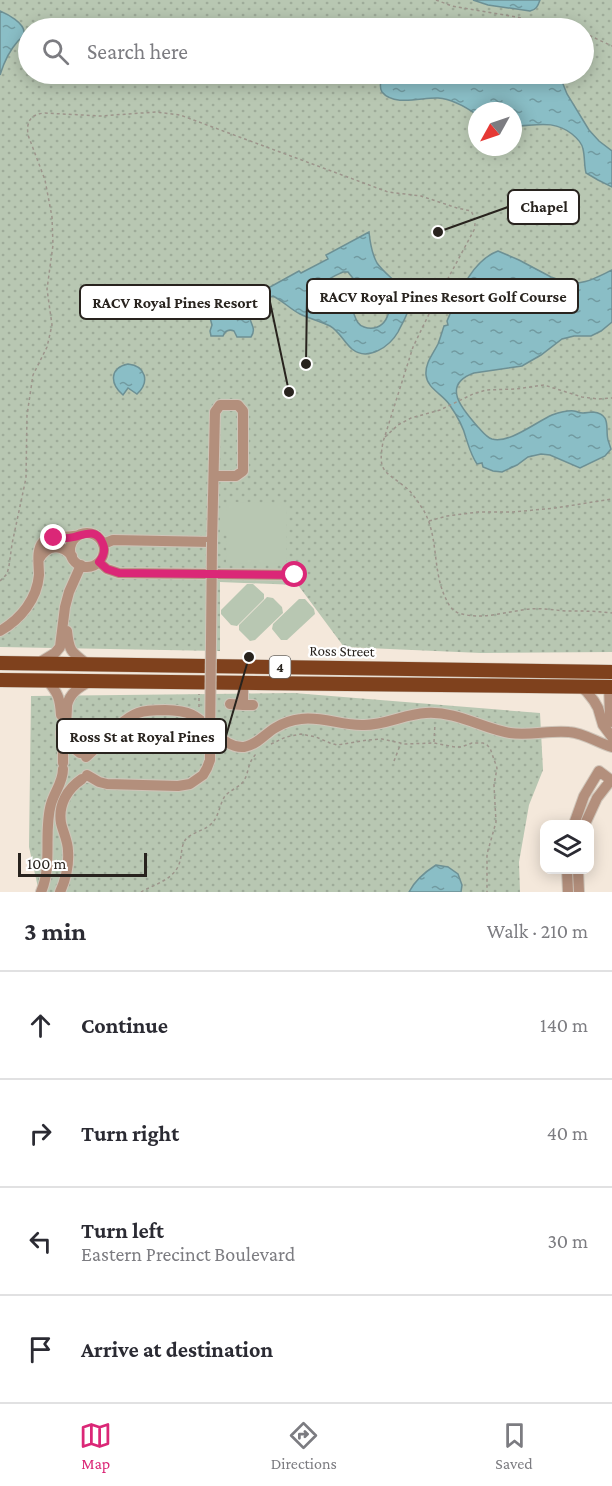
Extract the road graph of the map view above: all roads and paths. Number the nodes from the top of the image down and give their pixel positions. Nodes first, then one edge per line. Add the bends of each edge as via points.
1 (436, 0) edge
2 (521, 18) edge
3 (594, 38) edge
4 (612, 46) edge
5 (612, 398) edge
6 (384, 437) junction
7 (214, 476) junction
8 (612, 499) edge
9 (429, 521) junction
10 (79, 535) junction
11 (212, 542) junction
12 (103, 544) junction
13 (72, 556) junction
14 (39, 560) junction
15 (99, 562) junction
16 (81, 566) junction
17 (295, 575) dead end
18 (0, 581) edge
19 (65, 607) junction
20 (612, 613) edge
21 (0, 631) edge
22 (0, 663) edge
23 (37, 664) junction
24 (87, 664) junction
25 (586, 672) junction
26 (612, 672) edge
27 (0, 680) edge
28 (47, 680) junction
29 (92, 681) junction
30 (243, 683) junction
31 (581, 687) junction
32 (611, 687) edge
33 (199, 693) dead end
34 (230, 704) dead end
35 (199, 711) dead end
36 (611, 715) edge
37 (192, 722) dead end
38 (435, 724) dead end
39 (612, 737) edge
40 (207, 741) junction
41 (401, 743) junction
42 (434, 743) junction
43 (269, 745) dead end
44 (612, 747) edge
45 (261, 750) dead end
46 (83, 755) junction
47 (394, 761) dead end
48 (63, 766) junction
49 (608, 771) edge
50 (84, 777) junction
51 (591, 784) junction
52 (601, 791) junction
53 (576, 820) edge
54 (587, 820) edge
55 (567, 874) edge
56 (578, 874) edge
57 (41, 892) edge
58 (60, 892) edge
59 (141, 892) edge
60 (487, 892) edge
61 (568, 892) edge
62 (579, 892) edge

1 - 2 path
3 - 4 path
5 - 6 path via 582,397 544,385 486,390 411,418
6 - 9 path via 382,467 411,492
6 - 18 path via 413,347 474,230 476,223 471,211 421,196 377,189 180,115 38,114 31,117 27,128 45,180 52,217 47,289 52,325 47,347 33,375 27,415 26,478 7,574
7 - 7 street via 214,412 220,405 238,405 243,411 243,471 236,476
7 - 11 street
8 - 9 path via 548,509 478,512
9 - 20 path via 441,587 454,611 493,615 535,609
10 - 12 street via 93,534
10 - 13 street via 72,543
10 - 14 street via 45,541 40,546
11 - 12 street via 111,540
11 - 40 street, bridge
12 - 15 street via 104,554
13 - 14 street via 55,548
13 - 16 street
14 - 21 street via 38,583 31,602
15 - 16 street
15 - 17 street via 122,573
16 - 19 street
19 - 23 street via 60,647
19 - 24 street via 69,645
22 - 23 main road, Ross Street / 4
23 - 24 main road, Ross Street / 4
24 - 25 main road, Ross Street / 4
25 - 26 main road, Ross Street / 4
25 - 32 main road
27 - 28 main road, 4
28 - 29 main road, 4
28 - 48 street via 60,701
29 - 30 main road, 4
29 - 46 street via 77,689 67,705 68,741
30 - 31 main road, 4
30 - 34 street via 248,705
31 - 32 main road, 4
31 - 39 street via 594,701
32 - 36 street
33 - 35 path
37 - 40 path via 186,733
38 - 42 path
40 - 50 street via 206,756 197,771 164,785 106,784
41 - 42 path
41 - 43 path via 375,739 337,745 302,734
41 - 47 path
42 - 60 path via 461,747 483,743 490,748 496,763 496,816 488,849
44 - 46 street via 574,732 510,733 435,713 368,725 297,719 245,747 225,742 189,713 156,710 130,717
45 - 59 path via 250,762 242,784 224,799 211,825 184,841 176,870
46 - 48 street via 69,755
46 - 50 street via 90,766
48 - 50 street via 71,779
48 - 57 street via 62,781 49,813
49 - 51 street via 599,771
49 - 52 street via 611,780
50 - 58 street via 71,787 63,805 61,822 68,862
51 - 52 street
51 - 53 street
52 - 54 street
55 - 61 street
56 - 62 street

